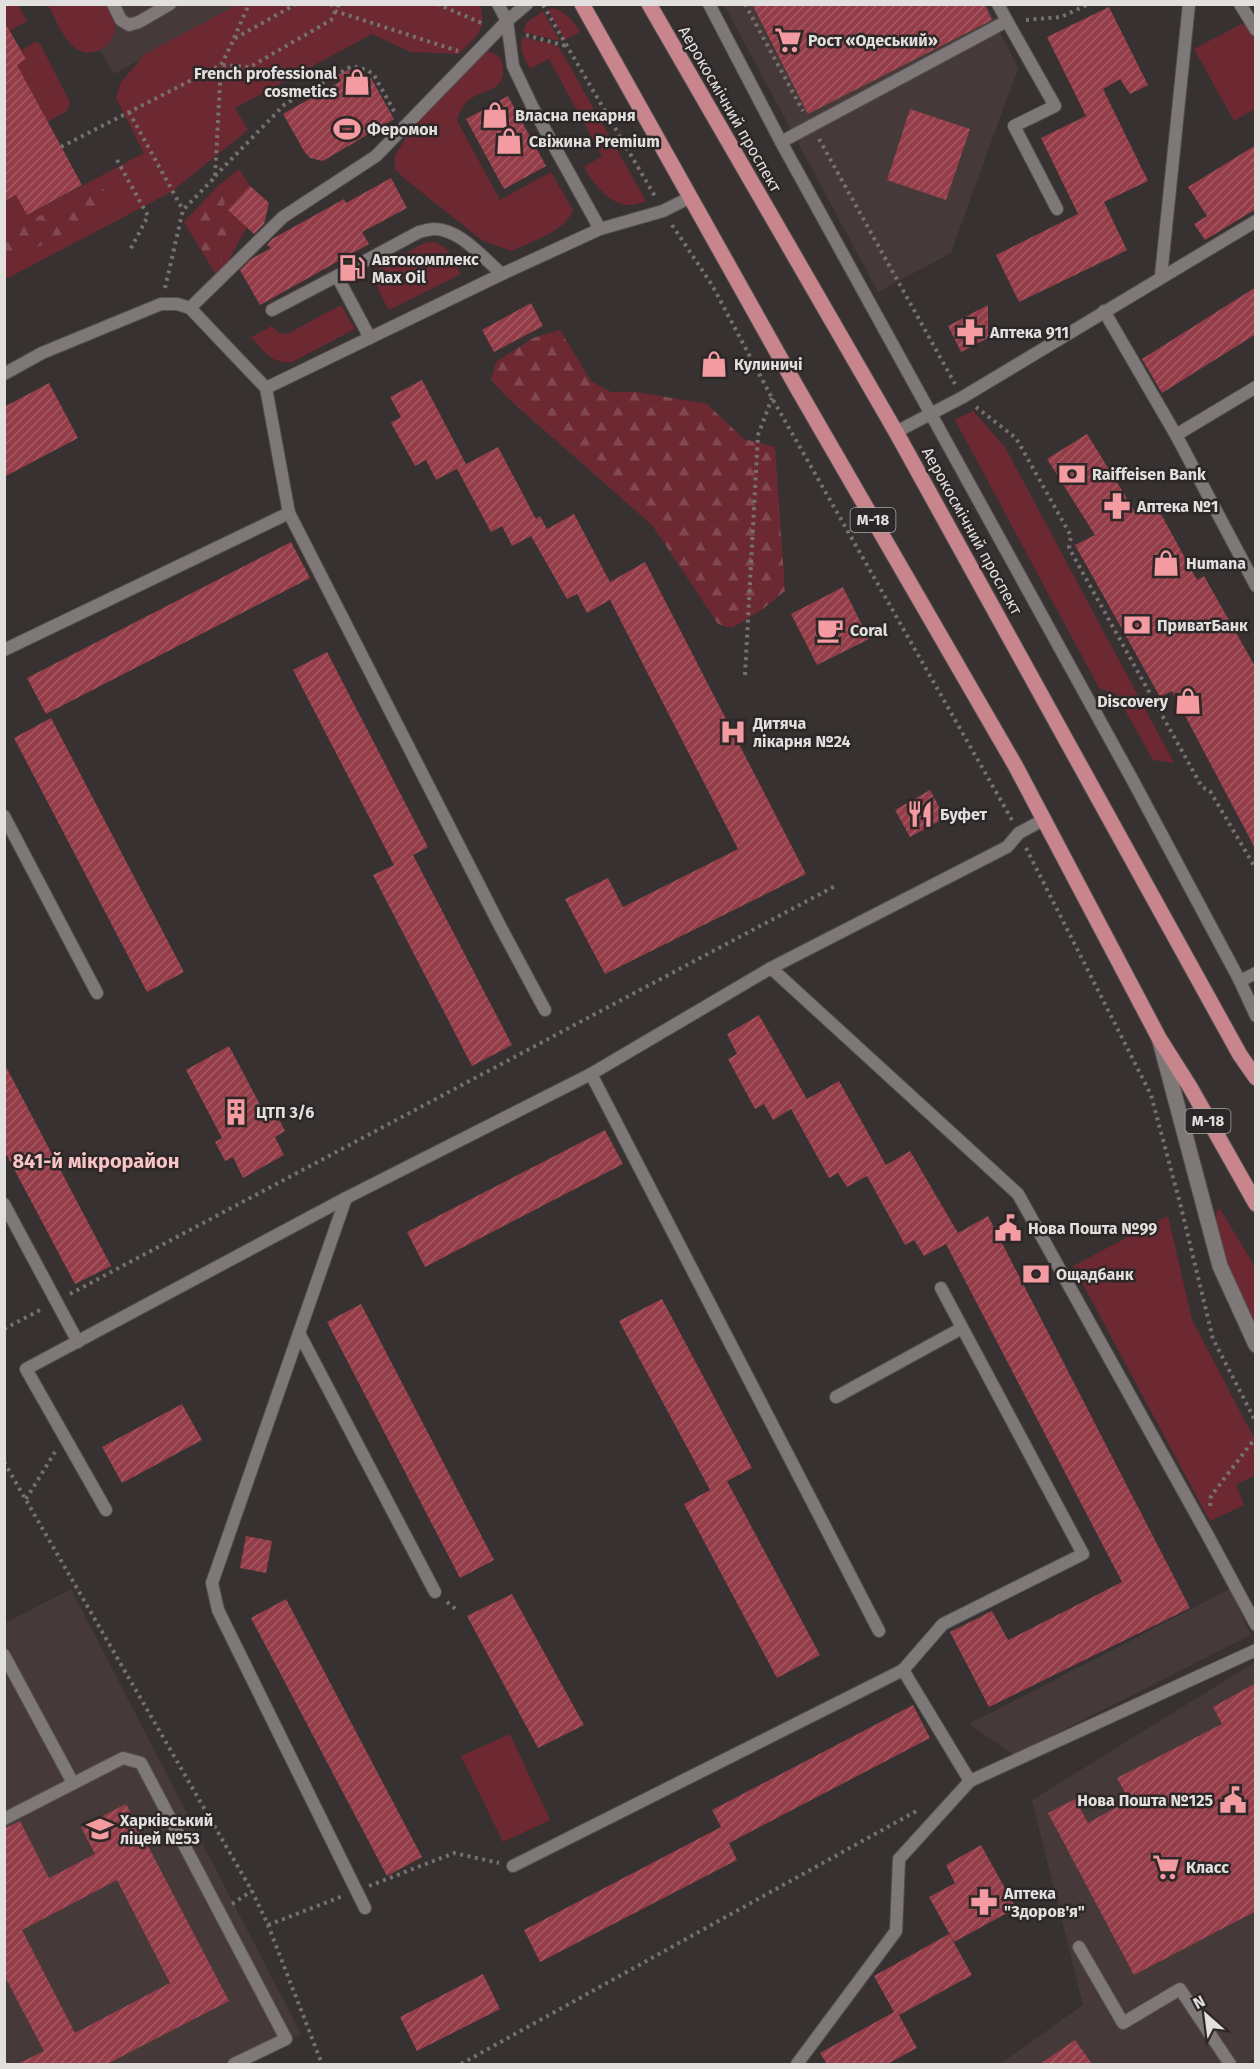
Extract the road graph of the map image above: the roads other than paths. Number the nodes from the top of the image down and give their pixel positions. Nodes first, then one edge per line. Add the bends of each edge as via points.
1 (113, 4) edge
2 (170, 4) edge
3 (498, 4) edge
4 (527, 4) edge
5 (582, 4) edge
6 (649, 4) edge
7 (709, 4) edge
8 (998, 4) edge
9 (1189, 4) edge
10 (1240, 4) edge
11 (507, 21) junction
12 (1007, 21) junction
13 (1256, 30) edge
14 (780, 142) junction
15 (691, 197) junction
16 (1057, 209) dead end
17 (1256, 221) edge
18 (600, 230) junction
19 (502, 274) junction
20 (337, 276) junction
21 (1161, 276) junction
22 (190, 308) junction
23 (272, 310) dead end
24 (1104, 310) junction
25 (370, 338) junction
26 (4, 374) edge
27 (1256, 387) edge
28 (266, 388) junction
29 (931, 414) junction
30 (896, 432) junction
31 (1176, 435) junction
32 (289, 513) junction
33 (1256, 586) edge
34 (4, 650) edge
35 (4, 816) edge
36 (1045, 819) junction
37 (771, 968) junction
38 (1256, 973) edge
39 (1240, 981) junction
40 (97, 993) dead end
41 (545, 1010) dead end
42 (1256, 1016) edge
43 (1159, 1038) junction
44 (591, 1074) junction
45 (1256, 1078) edge
46 (346, 1198) junction
47 (4, 1204) edge
48 (1256, 1204) edge
49 (941, 1288) dead end
50 (962, 1328) junction
51 (299, 1333) junction
52 (78, 1342) junction
53 (1256, 1345) edge
54 (836, 1397) dead end
55 (106, 1510) dead end
56 (435, 1592) dead end
57 (1256, 1625) edge
58 (879, 1631) dead end
59 (1256, 1650) edge
60 (4, 1654) edge
61 (903, 1670) junction
62 (970, 1781) junction
63 (73, 1783) junction
64 (4, 1819) edge
65 (513, 1866) road end
66 (365, 1908) dead end
67 (1079, 1947) dead end
68 (234, 2064) edge
69 (797, 2064) edge
70 (1230, 2064) edge

1 - 2 lane via 121,20 129,25
3 - 11 lane
4 - 11 lane
5 - 15 main road, М-18
6 - 30 main road, Аерокосмічний проспект
7 - 14 lane
8 - 12 lane
9 - 21 lane
10 - 13 lane
11 - 18 lane via 513,66
11 - 22 lane via 376,156 283,217
12 - 14 lane
12 - 16 lane via 1055,106 1014,126
14 - 29 lane
15 - 18 lane via 663,211
15 - 36 main road, М-18
17 - 21 lane
18 - 19 lane
19 - 20 lane via 461,239 433,229 416,233
19 - 25 lane
20 - 23 lane
20 - 25 lane
21 - 24 lane
22 - 26 lane via 177,303 161,304 42,353
22 - 28 lane
24 - 29 lane
24 - 31 lane
25 - 28 lane
27 - 31 lane
28 - 32 lane
29 - 30 lane
29 - 39 lane
30 - 45 main road, Аерокосмічний проспект
31 - 33 lane
32 - 34 lane
32 - 41 lane
35 - 40 lane
36 - 37 lane via 1019,834 1007,847
36 - 43 main road, М-18
37 - 44 lane
37 - 57 lane via 1018,1194
38 - 39 lane
39 - 42 lane
43 - 48 main road, М-18
43 - 53 street via 1220,1266
44 - 46 lane
44 - 58 lane
46 - 51 lane
46 - 52 lane
47 - 52 lane
49 - 50 lane
50 - 54 lane
50 - 61 lane via 1083,1554 943,1624
51 - 56 lane
51 - 66 lane via 212,1583 218,1610
52 - 55 lane via 26,1370
59 - 62 lane
60 - 63 lane
61 - 62 lane
61 - 65 lane
62 - 69 lane via 898,1859 896,1930
63 - 64 lane
63 - 68 lane via 123,1758 141,1763 286,2039
67 - 70 lane via 1123,2023 1180,1989

